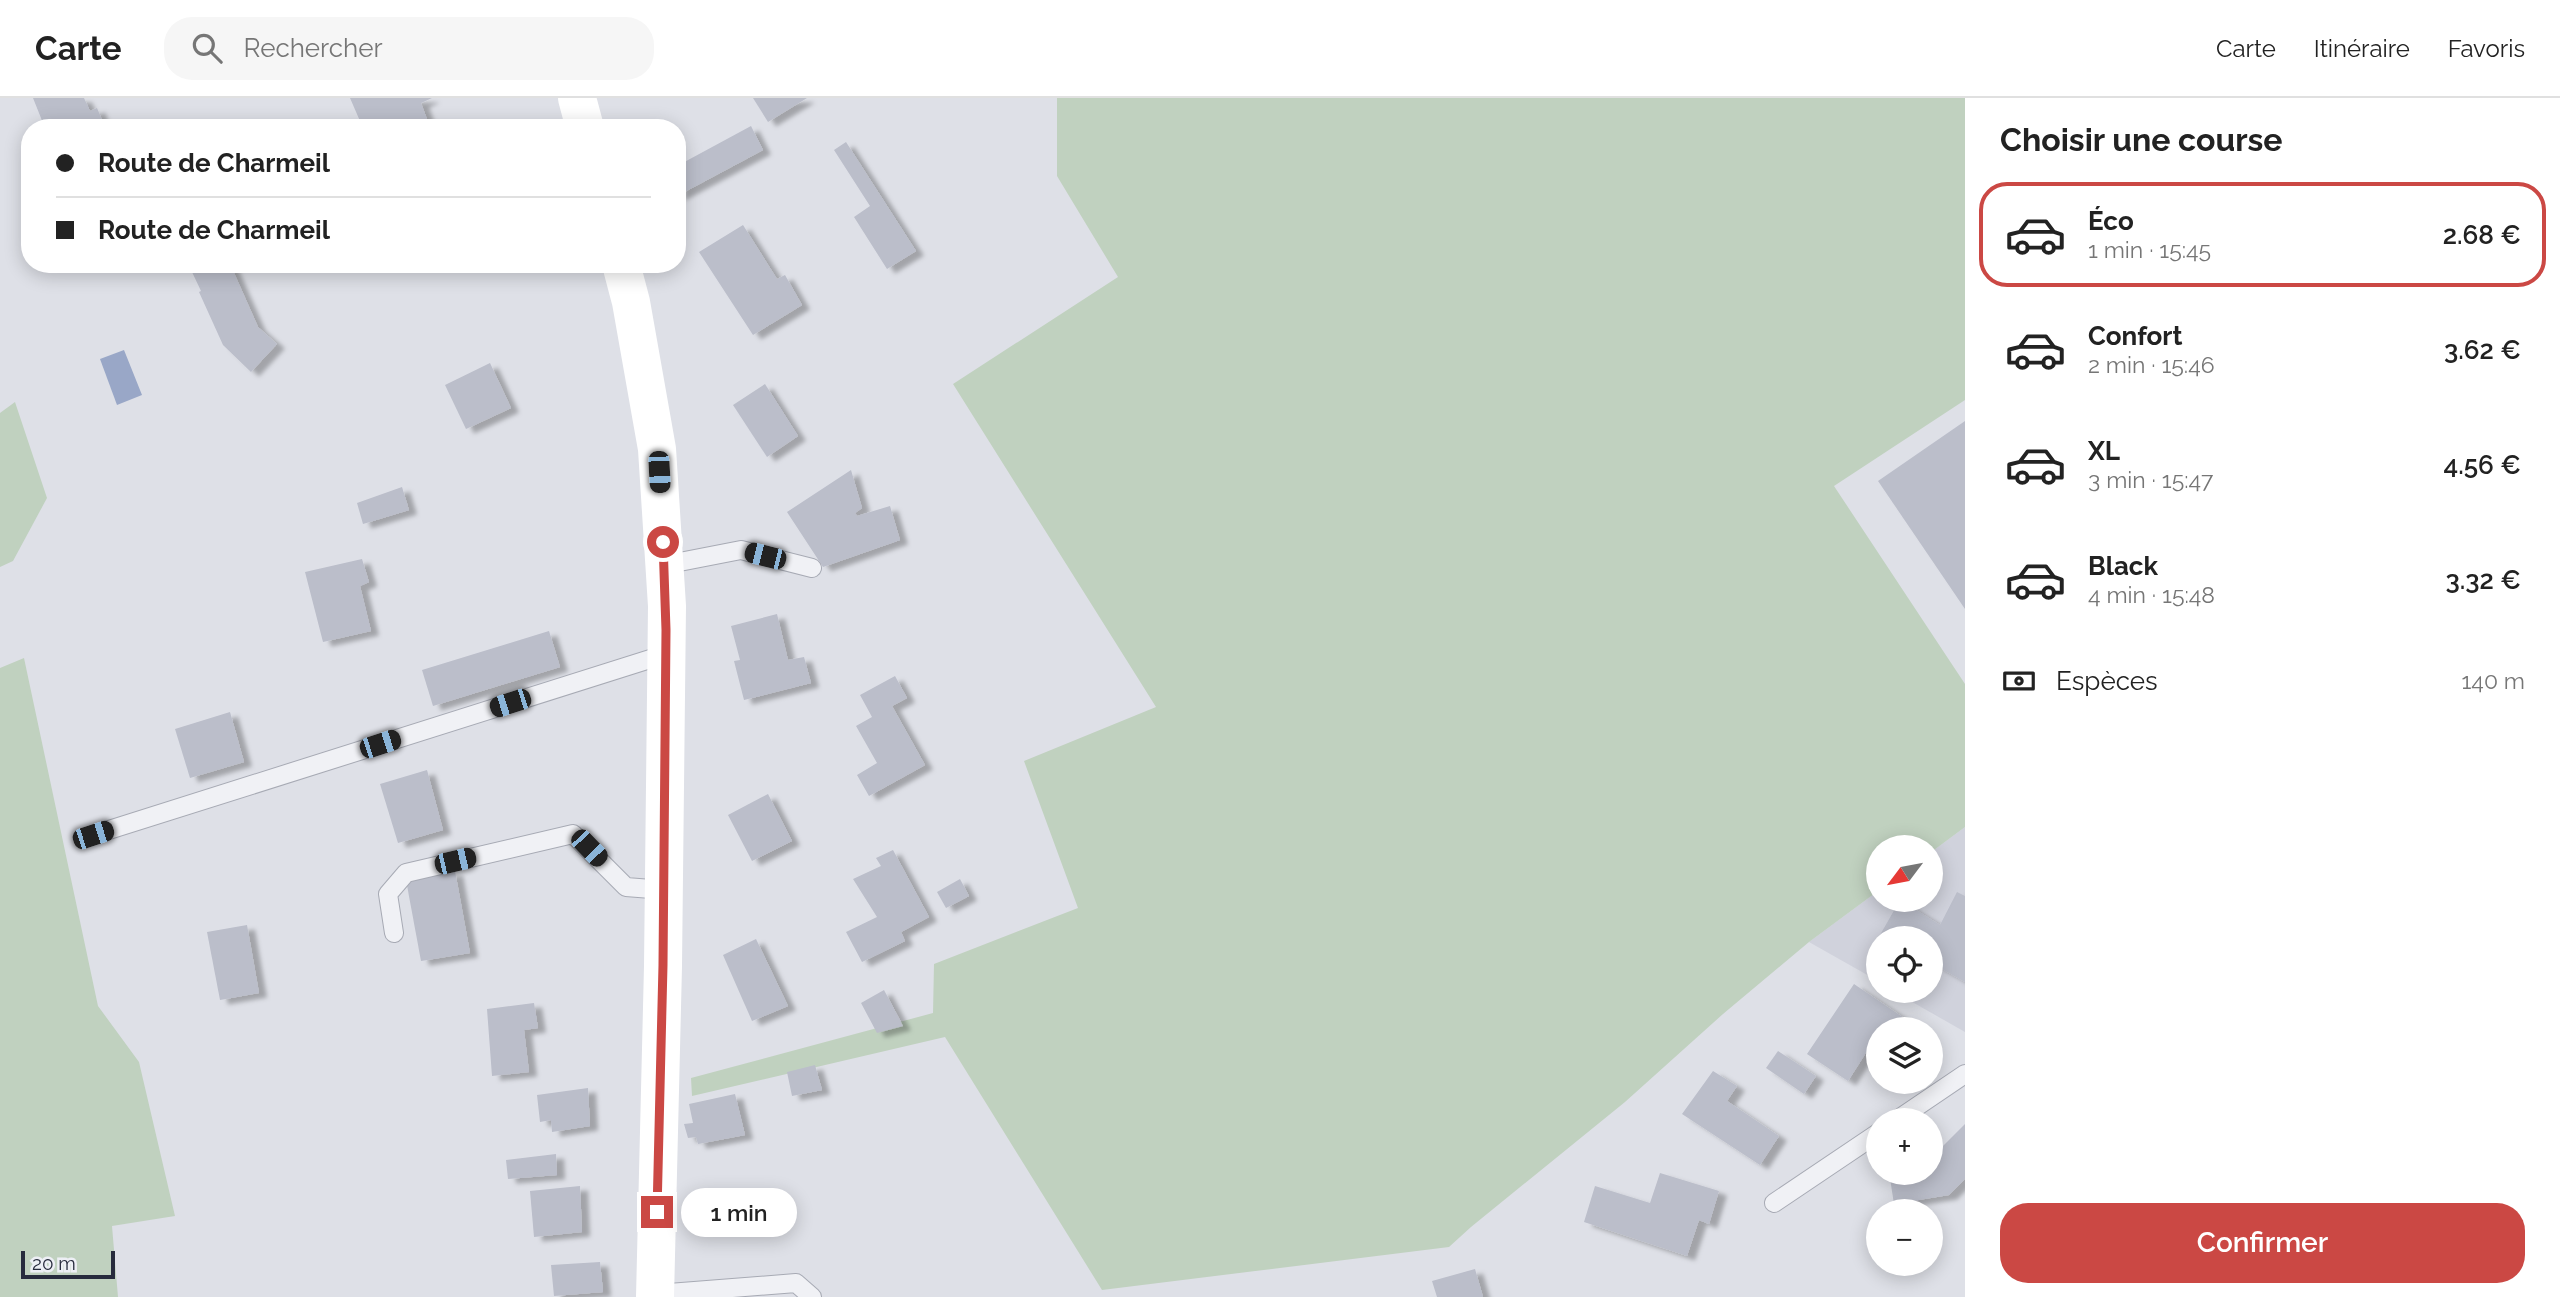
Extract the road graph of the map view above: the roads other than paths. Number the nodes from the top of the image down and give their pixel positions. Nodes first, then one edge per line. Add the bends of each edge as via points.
1 (577, 98) edge
2 (583, 119) edge
3 (623, 273) edge
4 (664, 565) junction
5 (812, 568) dead end
6 (666, 654) junction
7 (93, 835) dead end
8 (664, 890) junction
9 (394, 933) dead end
10 (1965, 1074) edge
11 (1915, 1108) edge
12 (1866, 1141) edge
13 (1774, 1203) dead end
14 (655, 1296) edge
15 (813, 1297) edge

1 - 2 main road
3 - 4 main road via 657,449
4 - 5 lane via 741,550
4 - 6 main road
6 - 7 lane
6 - 8 main road
8 - 9 lane via 626,887 573,834 406,873 388,894
8 - 14 main road
10 - 11 lane
12 - 13 lane
14 - 15 lane via 796,1283

